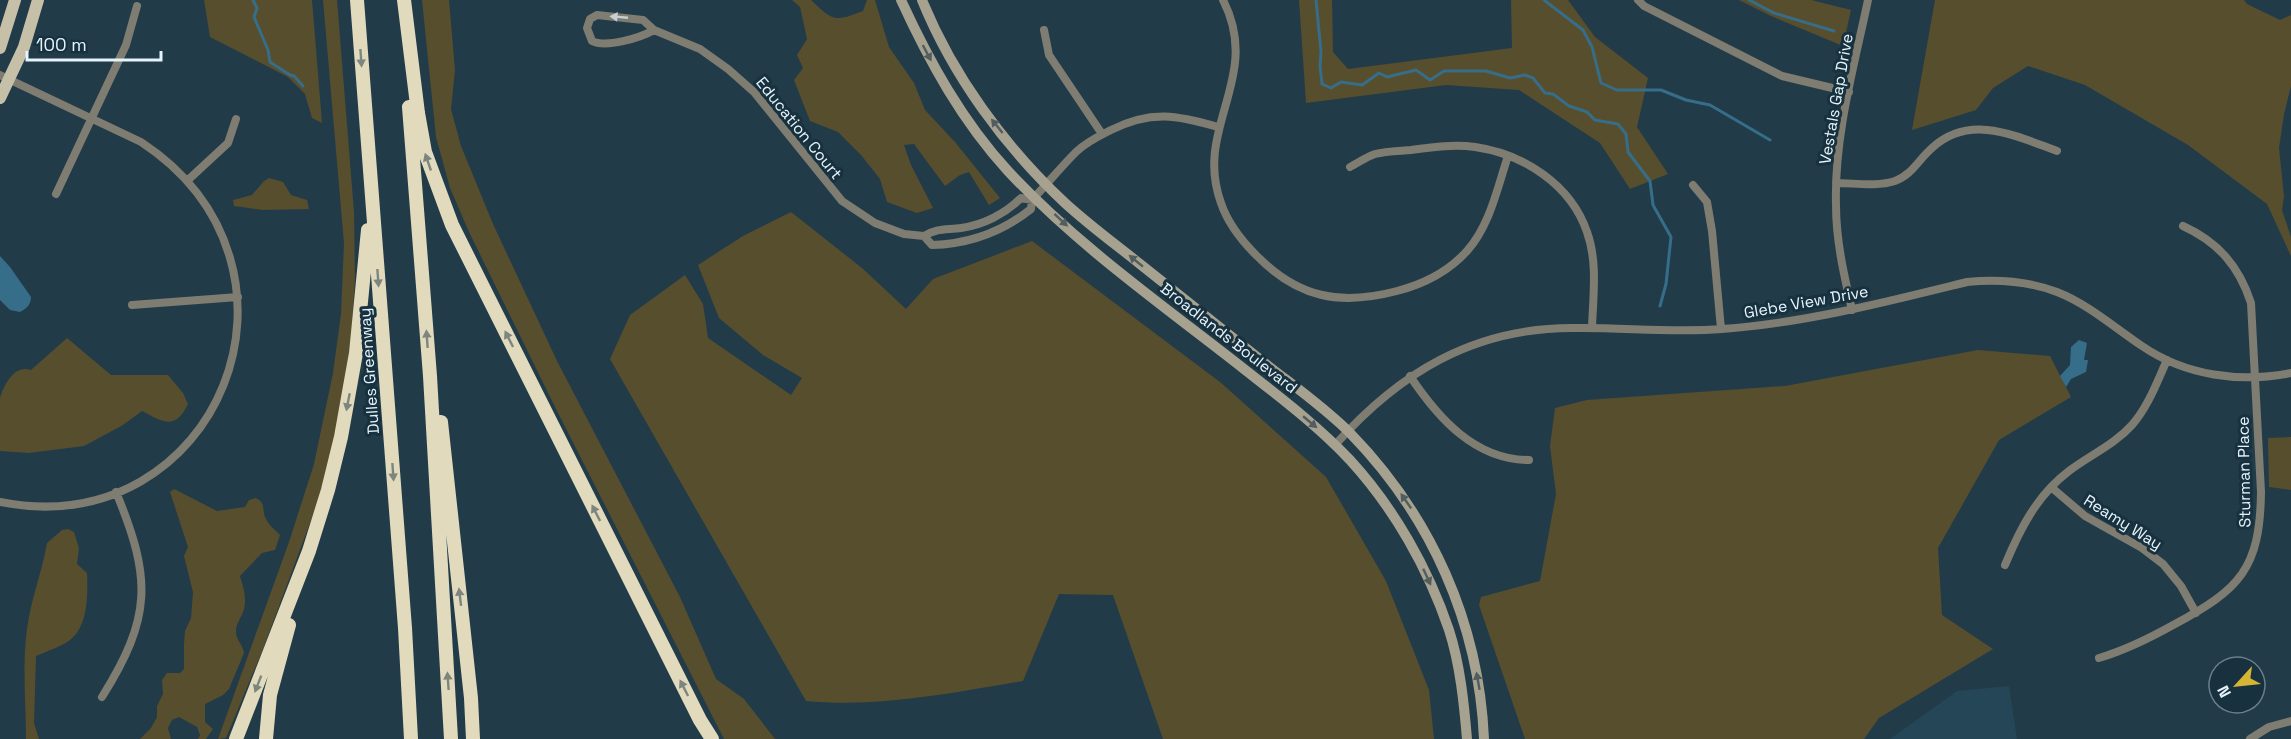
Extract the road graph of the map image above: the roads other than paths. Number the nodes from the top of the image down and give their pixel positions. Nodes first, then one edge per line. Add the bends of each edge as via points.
1 (15, 0) edge
2 (38, 0) edge
3 (357, 0) edge
4 (402, 0) edge
5 (901, 0) edge
6 (922, 0) edge
7 (1223, 0) edge
8 (1638, 0) edge
9 (1868, 0) edge
10 (137, 6) dead end
11 (654, 30) junction
12 (1044, 30) dead end
13 (0, 48) edge
14 (5, 77) edge
15 (1849, 92) junction
16 (0, 98) edge
17 (92, 118) junction
18 (236, 120) dead end
19 (1218, 127) junction
20 (1102, 134) junction
21 (2057, 151) dead end
22 (1508, 156) junction
23 (1350, 167) dead end
24 (188, 180) junction
25 (1836, 183) junction
26 (1047, 185) junction
27 (1693, 185) dead end
28 (56, 194) dead end
29 (372, 198) junction
30 (1033, 198) junction
31 (2183, 226) dead end
32 (924, 236) junction
33 (238, 297) junction
34 (132, 305) dead end
35 (1852, 310) junction
36 (1592, 328) junction
37 (1721, 329) junction
38 (2167, 360) junction
39 (2291, 373) edge
40 (430, 376) junction
41 (1410, 376) junction
42 (2256, 378) junction
43 (1348, 431) junction
44 (1335, 445) junction
45 (1529, 460) dead end
46 (2051, 487) junction
47 (116, 492) junction
48 (0, 502) edge
49 (309, 551) junction
50 (2005, 564) dead end
51 (2196, 613) junction
52 (2100, 658) dead end
53 (102, 697) dead end
54 (2291, 721) edge
55 (1467, 738) edge
56 (236, 739) edge
57 (266, 739) edge
58 (411, 739) edge
59 (451, 739) edge
60 (473, 739) edge
61 (712, 739) edge
62 (1484, 739) edge
63 (2250, 739) edge

1 - 13 main road
2 - 14 main road via 24,47
3 -> 29 highway, Dulles Greenway
40 -> 4 highway
61 -> 4 highway via 452,225 425,152
5 -> 30 main road, Broadlands Boulevard via 937,71 969,121
26 -> 6 main road, Broadlands Boulevard via 978,102
7 - 19 street via 1232,22 1236,55 1232,87
8 - 15 street via 1768,70 1797,81
9 - 15 street, Vestals Gap Drive
10 - 17 street via 126,45
11 -> 11 street, Education Court via 643,20 597,15 590,19 587,28 592,41 601,44 642,37
11 - 32 street, Education Court via 700,49 745,82 842,201 859,214 887,229
12 - 20 street via 1049,55
14 - 16 main road
14 - 17 street
15 - 25 street, Vestals Gap Drive
17 - 24 street via 141,142
17 - 28 street
18 - 24 street via 228,143
19 - 20 street via 1186,118 1156,116
19 - 22 street via 1215,183 1237,234 1285,280 1333,298 1376,297 1419,284 1448,268 1468,250 1483,227
20 - 26 street via 1077,151
21 - 25 street via 1998,130 1971,129 1940,141 1911,172 1893,182
22 - 23 street via 1475,147 1440,146 1375,154
22 - 36 street via 1553,182 1582,218 1594,265
24 - 33 street via 223,235
25 - 35 street, Vestals Gap Drive via 1837,236
26 - 30 street
43 -> 26 main road, Broadlands Boulevard via 1080,216
27 - 37 street via 1707,202 1709,212
29 -> 49 highway via 350,391 331,479
29 -> 58 highway, Dulles Greenway
30 - 32 street via 1021,198 1002,213 974,226 933,230
30 - 32 street via 1032,209 1021,218 980,238 932,245
30 -> 44 main road, Broadlands Boulevard
31 - 42 street, Sturman Place via 2221,250 2243,282 2253,316
33 - 34 street
33 - 47 street via 232,358 208,415 174,456
35 - 37 street, Glebe View Drive
35 - 38 street, Glebe View Drive via 1967,282 2022,282 2070,298
36 - 37 street, Glebe View Drive
36 - 41 street, Glebe View Drive via 1538,329 1505,335 1455,352
38 - 42 street, Glebe View Drive via 2204,373
38 - 46 street via 2134,423
39 - 42 street, Glebe View Drive
59 -> 40 highway
60 -> 40 highway via 441,414
41 - 43 street, Glebe View Drive
41 - 45 street via 1429,404 1467,439 1510,460
42 - 51 street, Sturman Place via 2261,492 2258,540 2238,580 2214,603
43 - 44 street, Glebe View Drive
62 -> 43 main road, Broadlands Boulevard via 1471,646 1445,569 1412,509
44 -> 55 main road, Broadlands Boulevard via 1379,496 1426,576 1449,631
46 - 50 street via 2029,515
46 - 51 street, Reamy Way via 2085,516 2163,564
47 - 48 street via 65,506
47 - 53 street via 134,535 142,594 130,649
49 -> 56 highway
49 - 57 highway via 270,695
51 - 52 street, Sturman Place via 2142,642
54 - 63 street via 2269,727

